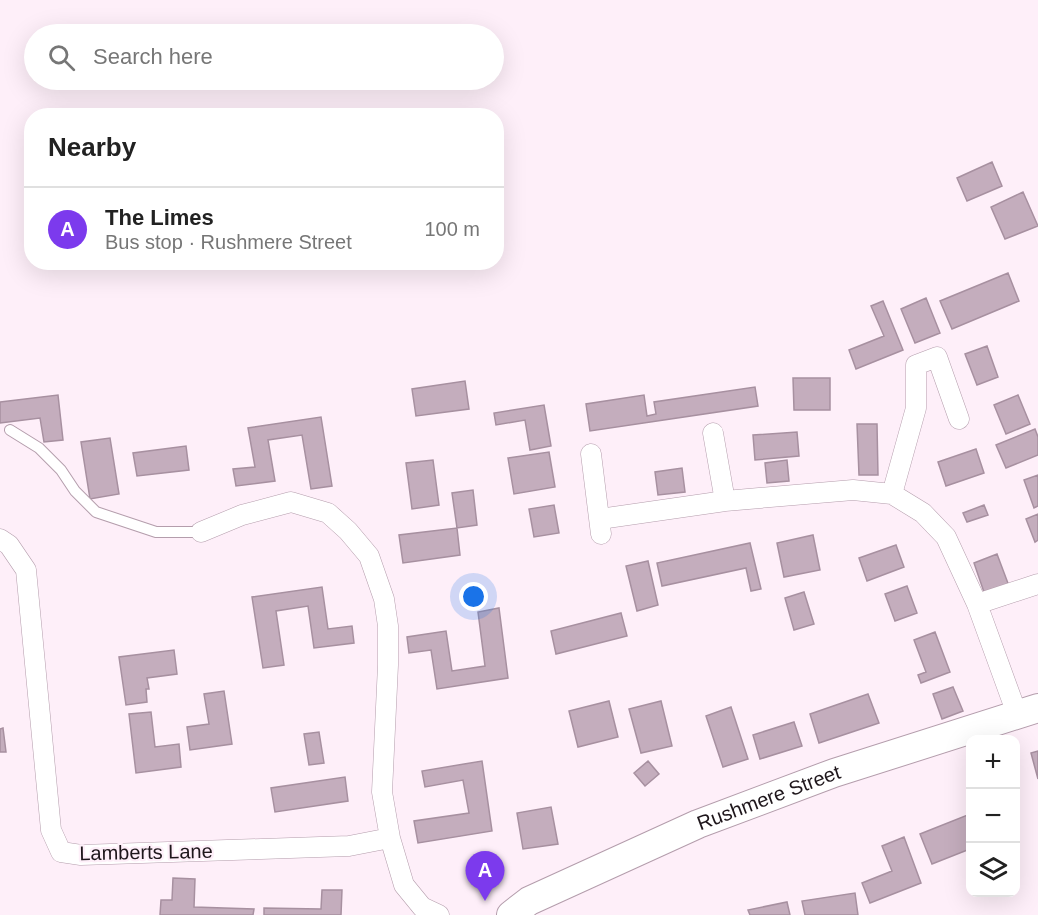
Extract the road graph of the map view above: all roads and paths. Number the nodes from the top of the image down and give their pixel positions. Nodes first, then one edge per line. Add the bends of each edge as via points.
1 (959, 419) dead end
2 (10, 430) dead end
3 (713, 433) dead end
4 (591, 454) dead end
5 (892, 494) junction
6 (725, 501) junction
7 (201, 532) joint
8 (0, 539) edge
9 (1038, 584) edge
10 (977, 604) junction
11 (1028, 711) edge
12 (390, 838) junction
13 (439, 915) edge
14 (511, 915) edge

1 - 5 street via 937,357 916,365 916,408
2 - 7 lane via 39,448 96,512 156,532
3 - 6 street
4 - 6 street via 601,526
5 - 6 street via 853,490
5 - 10 street via 923,513 946,537
7 - 12 street via 242,515 291,502 327,513 369,556 384,599 388,626 382,792
8 - 12 street, Lamberts Lane via 9,545 26,570 51,830 61,852 81,855 349,846
9 - 10 street
10 - 11 street
11 - 14 street, Rushmere Street via 834,773 698,824 529,902
12 - 13 street via 404,885 422,907

